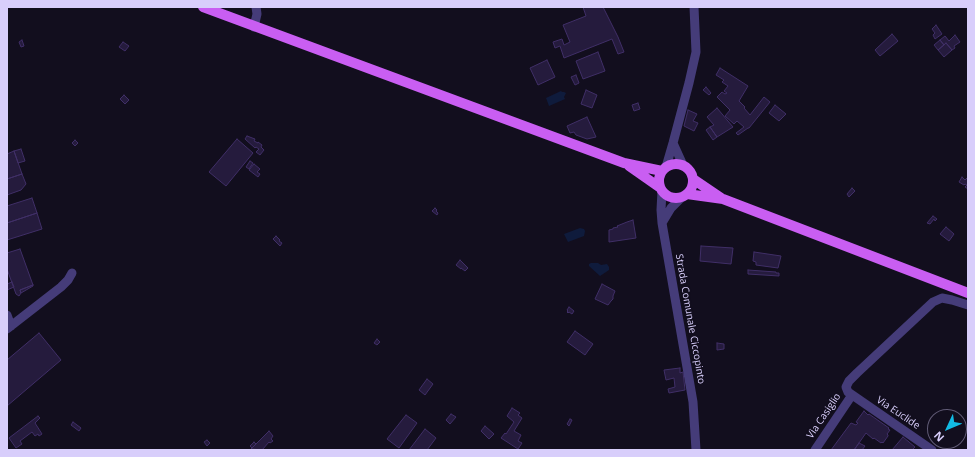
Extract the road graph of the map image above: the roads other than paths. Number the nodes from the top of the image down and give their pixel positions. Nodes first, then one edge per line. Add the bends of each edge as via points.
1 (202, 7) edge
2 (256, 7) edge
3 (694, 7) edge
4 (254, 27) junction
5 (673, 142) junction
6 (624, 163) junction
7 (683, 165) junction
8 (664, 169) junction
9 (693, 179) junction
10 (661, 189) junction
11 (684, 196) junction
12 (723, 199) junction
13 (662, 223) junction
14 (72, 273) dead end
15 (968, 293) edge
16 (968, 305) edge
17 (7, 315) edge
18 (9, 328) edge
19 (852, 395) junction
20 (926, 448) edge
21 (696, 450) edge
22 (815, 450) edge

1 - 4 main road
2 - 4 street
3 - 5 street via 696,52
4 - 6 main road
5 - 7 street
5 - 8 street
6 - 8 main road
6 - 10 main road
7 - 8 main road via 671,164
7 - 9 main road via 688,168
8 - 10 main road via 658,181
9 - 11 main road via 691,190
9 - 12 main road
10 - 11 main road via 671,198
10 - 13 street, Strada Comunale Ciccopinto
11 - 12 main road
11 - 13 street via 671,208
12 - 15 main road
13 - 21 street, Strada Comunale Ciccopinto via 693,402
14 - 18 street via 61,287
16 - 19 street via 942,298 933,302 849,381 846,387
17 - 18 street
19 - 20 street, Via Euclide
19 - 22 street, Via Casiglio

